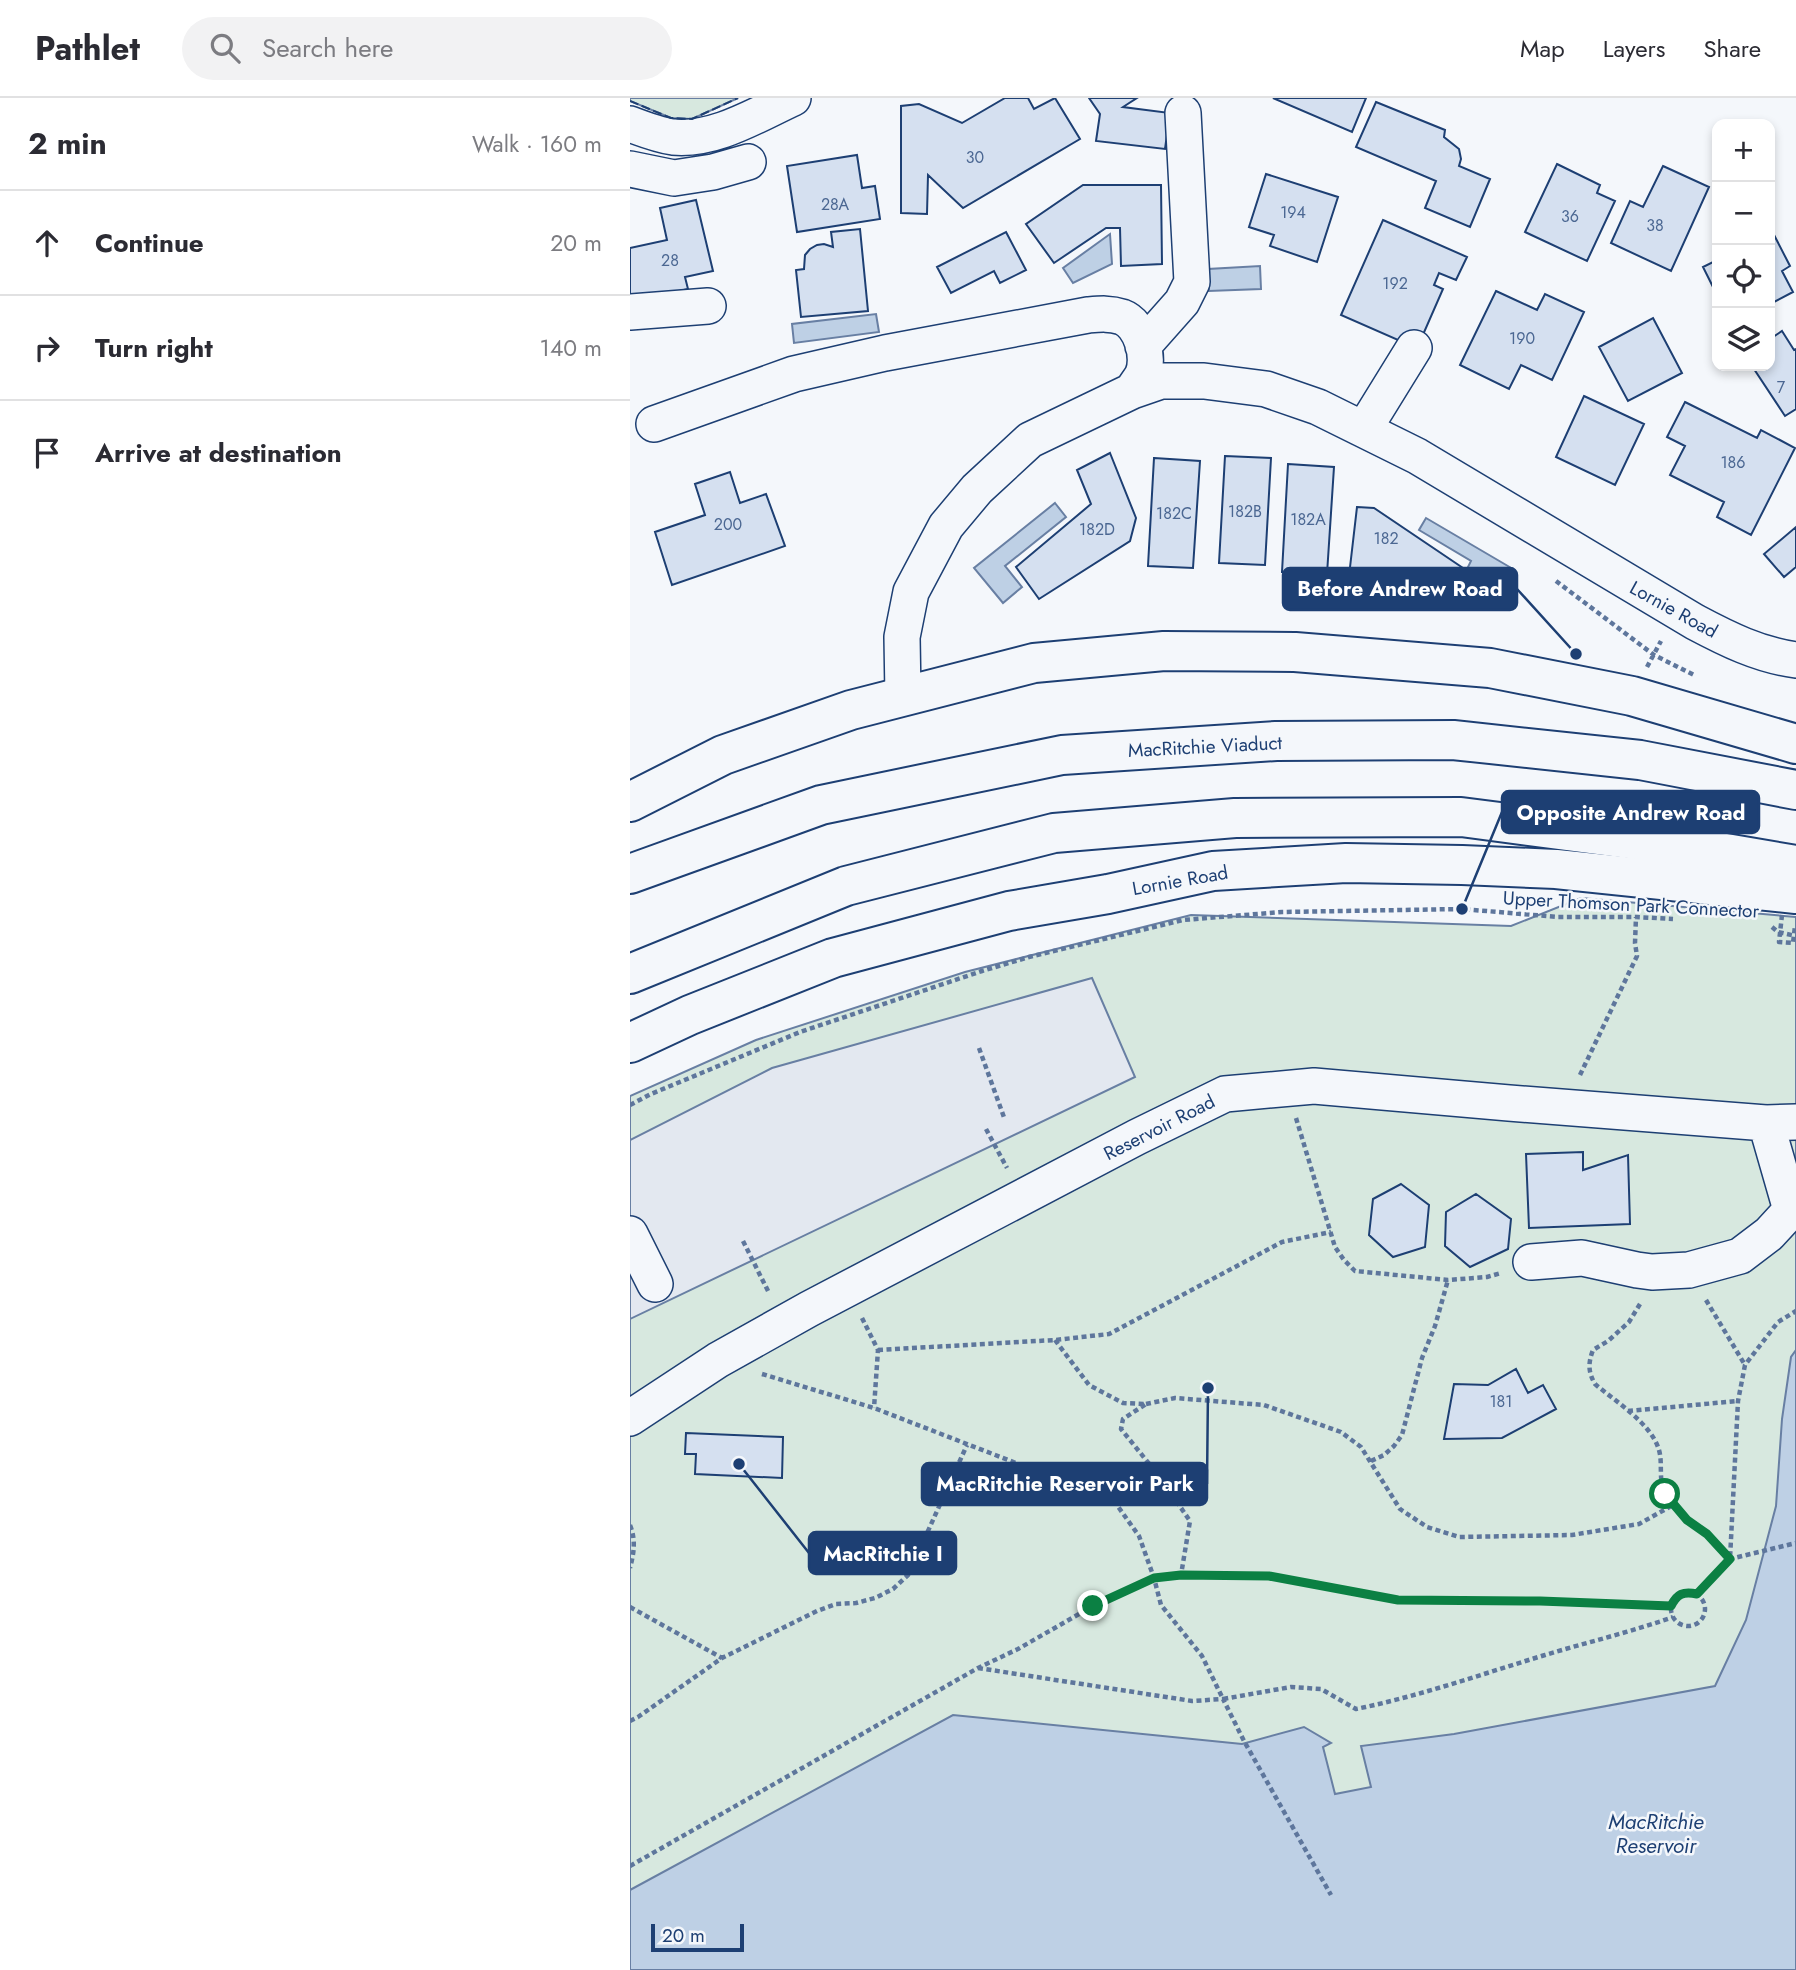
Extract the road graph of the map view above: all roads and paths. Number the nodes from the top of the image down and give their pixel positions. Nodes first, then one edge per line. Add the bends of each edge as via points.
1 (793, 98) edge
2 (1183, 113) dead end
3 (630, 124) edge
4 (748, 162) dead end
5 (630, 169) edge
6 (708, 306) dead end
7 (630, 312) edge
8 (1143, 346) junction
9 (1414, 348) dead end
10 (1132, 391) junction
11 (653, 424) dead end
12 (1364, 429) junction
13 (1547, 574) dead end
14 (1676, 612) junction
15 (1625, 633) dead end
16 (1796, 660) edge
17 (903, 696) junction
18 (1632, 696) junction
19 (1796, 744) edge
20 (1795, 790) edge
21 (630, 802) edge
22 (1786, 863) edge
23 (630, 874) edge
24 (1791, 912) edge
25 (1636, 917) junction
26 (1676, 919) dead end
27 (1768, 925) dead end
28 (1796, 936) edge
29 (630, 974) edge
30 (630, 1043) edge
31 (979, 1048) dead end
32 (630, 1105) edge
33 (1564, 1107) junction
34 (1006, 1120) dead end
35 (1781, 1123) edge
36 (1298, 1126) dead end
37 (986, 1129) dead end
38 (1000, 1154) dead end
39 (1331, 1232) junction
40 (630, 1234) edge
41 (743, 1241) dead end
42 (1531, 1262) joint
43 (1689, 1270) junction
44 (1652, 1272) junction
45 (1448, 1280) junction
46 (655, 1284) dead end
47 (848, 1289) junction
48 (809, 1309) junction
49 (1796, 1311) edge
50 (1055, 1340) junction
51 (878, 1350) junction
52 (718, 1360) junction
53 (1745, 1365) junction
54 (1738, 1401) junction
55 (1146, 1404) junction
56 (874, 1408) junction
57 (1627, 1411) junction
58 (630, 1418) edge
59 (967, 1445) junction
60 (1371, 1461) junction
61 (1672, 1504) junction
62 (630, 1525) edge
63 (1796, 1543) edge
64 (1730, 1559) junction
65 (630, 1568) edge
66 (1181, 1575) junction
67 (1154, 1578) junction
68 (1697, 1594) junction
69 (630, 1606) edge
70 (1671, 1606) junction
71 (1673, 1617) junction
72 (722, 1658) junction
73 (978, 1668) junction
74 (1223, 1699) junction
75 (630, 1721) edge
76 (630, 1866) edge
77 (1331, 1895) dead end

1 - 3 street via 702,136 672,137
2 - 8 street via 1192,282 1182,302
4 - 5 street via 674,178
6 - 7 street
8 - 10 street via 1144,368
8 - 11 street via 1125,318 1088,315 794,374
9 - 12 street
10 - 12 street, Lornie Road via 1161,381 1266,388
10 - 17 street, Lornie Road via 1030,440 977,489 946,526 911,592 902,637
12 - 14 street, Lornie Road via 1417,456
13 - 15 path
14 - 16 street, Lornie Road via 1738,645
14 - 18 path
17 - 18 main road via 1034,663 1164,651 1295,652 1490,668
17 - 21 main road via 723,755
18 - 19 main road
20 - 23 main road, MacRitchie Viaduct via 1640,760 1453,740 1276,741 1062,755 821,805
22 - 29 main road via 1461,817 1236,818 1054,833 846,886
24 - 24 path, bridge via 1793,943 1779,942
24 - 30 main road, Lornie Road via 1556,869 1346,863 1213,871 1009,911 833,958
25 - 26 path, Upper Thomson Park Connector
25 - 32 path, Upper Thomson Park Connector via 1558,917 1462,909 1282,912 1183,920 1005,964 800,1032
25 - 33 path via 1637,956
27 - 28 path
31 - 34 path
33 - 35 street, Reservoir Road
33 - 47 street, Reservoir Road via 1314,1086 1225,1094
35 - 43 street via 1791,1210 1741,1256
36 - 39 path
37 - 38 path
39 - 45 path via 1335,1247 1355,1271
39 - 50 path via 1282,1242 1109,1334
40 - 46 street
41 - 48 path via 769,1293
42 - 44 street via 1583,1258
42 - 45 path via 1487,1277
43 - 44 street
43 - 53 path
44 - 57 path via 1629,1322 1593,1350 1588,1368 1595,1384
45 - 60 path via 1402,1435 1384,1455
47 - 48 street, Reservoir Road
47 - 51 path
48 - 52 street, Reservoir Road
49 - 53 path via 1777,1322
50 - 51 path
50 - 55 path via 1089,1384 1123,1403
51 - 56 path
52 - 56 path
52 - 58 street, Reservoir Road
53 - 54 path
54 - 57 path
54 - 64 path
55 - 60 path via 1175,1398 1264,1405 1341,1432
55 - 66 path via 1123,1419 1121,1429 1190,1521
56 - 59 path
57 - 61 path via 1655,1438 1661,1481
59 - 67 path via 1114,1501 1139,1536
59 - 72 path via 908,1575 893,1589 875,1598 817,1611
60 - 61 path via 1400,1509 1427,1527 1459,1537 1572,1535 1639,1524
61 - 64 path
62 - 65 path via 634,1551
63 - 64 path
64 - 68 path
66 - 67 path
66 - 70 path via 1269,1576 1398,1600
67 - 73 path
67 - 74 path via 1161,1605 1202,1656
68 - 70 path via 1686,1591 1676,1596
68 - 71 path via 1703,1600 1703,1617 1688,1626
69 - 72 path
70 - 71 path
71 - 74 path via 1401,1700 1356,1709 1321,1689 1291,1687
72 - 75 path
73 - 74 path via 1192,1701
73 - 76 path
74 - 77 path

